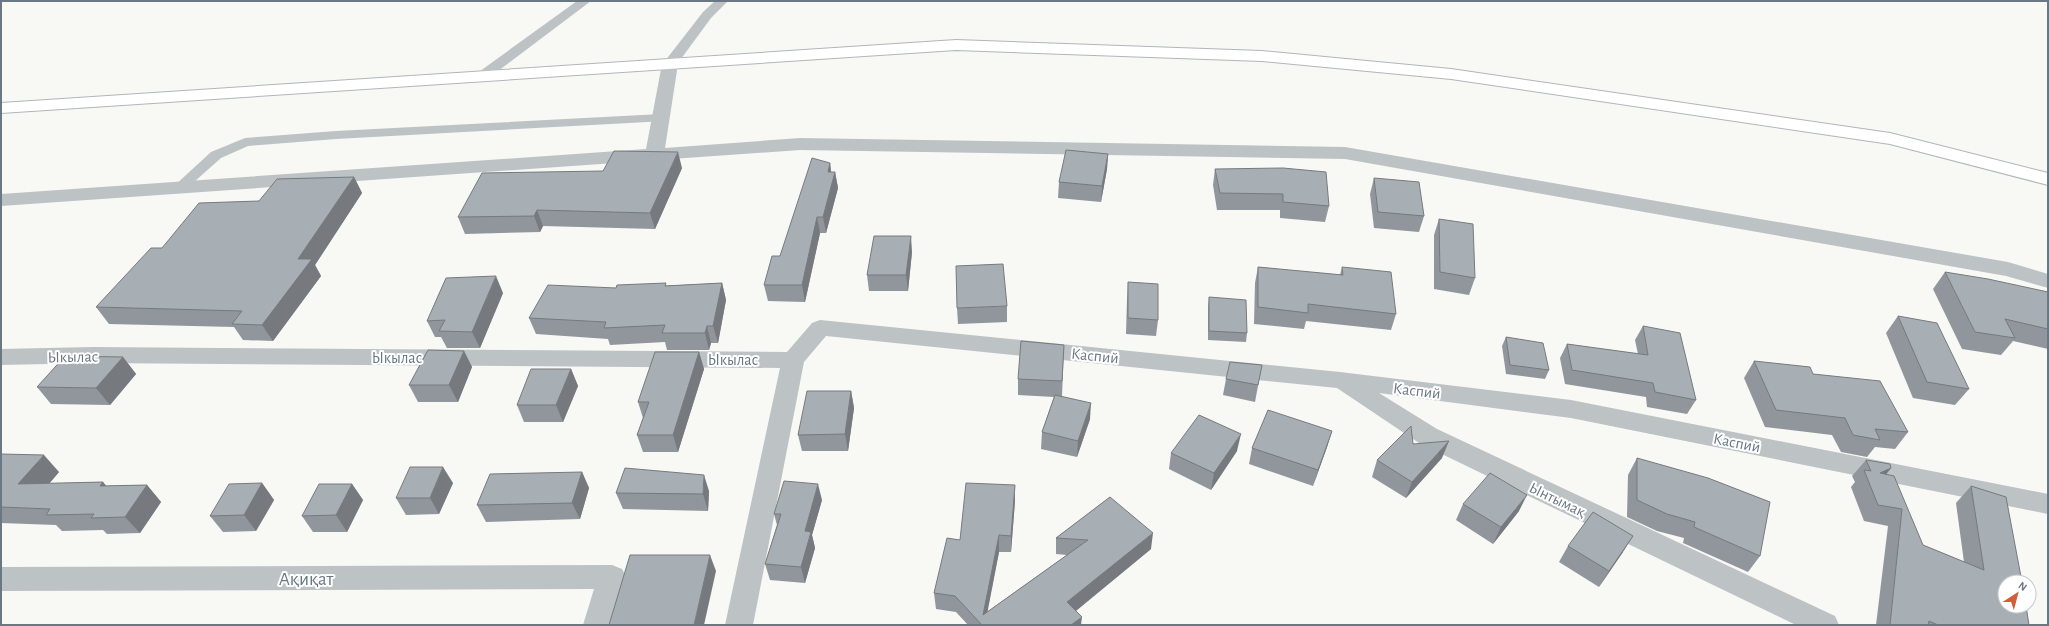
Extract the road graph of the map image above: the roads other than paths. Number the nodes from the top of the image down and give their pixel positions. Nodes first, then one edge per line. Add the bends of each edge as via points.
1 (585, 1) edge
2 (722, 1) edge
3 (670, 64) junction
4 (481, 77) junction
5 (1, 108) edge
6 (661, 118) junction
7 (655, 153) junction
8 (2048, 179) edge
9 (180, 187) junction
10 (1, 200) edge
11 (2048, 280) edge
12 (1, 357) edge
13 (794, 360) junction
14 (1340, 380) junction
15 (2048, 504) edge
16 (1, 579) edge
17 (597, 625) edge
18 (739, 625) edge
19 (1825, 625) edge

1 - 4 lane
2 - 3 lane via 706,15
3 - 4 main road
3 - 6 street
3 - 8 main road via 956,46 1262,56 1451,74 1890,139
4 - 5 main road
6 - 7 street
6 - 9 lane via 245,142 216,155
7 - 9 street
7 - 11 street via 800,144 1345,153 2008,269
9 - 10 street
12 - 13 street, Ыкылас via 93,355
13 - 14 street, Каспий via 820,328
13 - 18 street
14 - 15 street, Каспий via 1571,409
14 - 19 street, Ынтымақ via 1428,436
16 - 17 street, Ақиқат via 612,577

